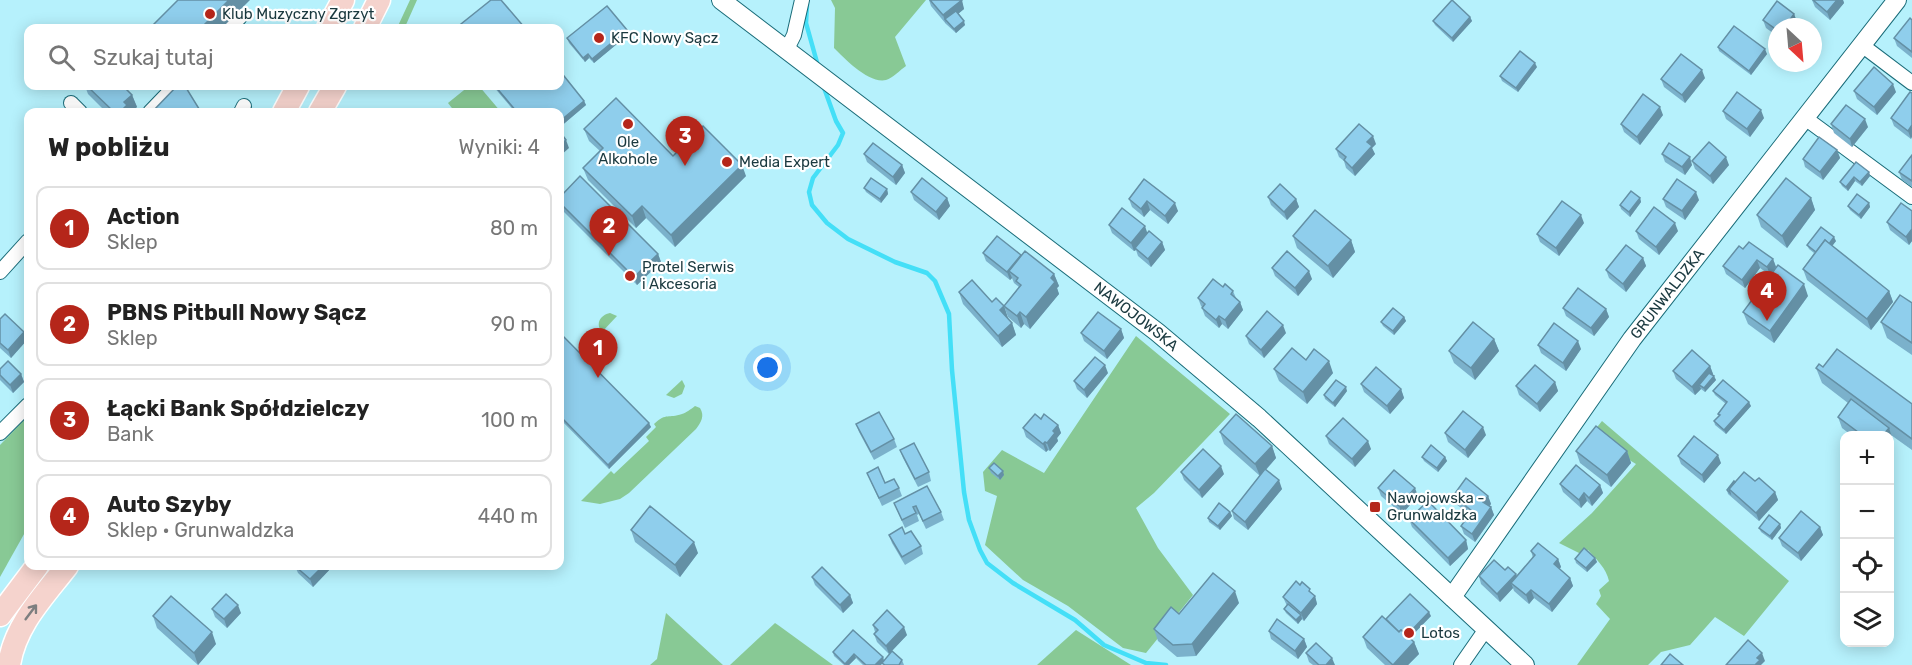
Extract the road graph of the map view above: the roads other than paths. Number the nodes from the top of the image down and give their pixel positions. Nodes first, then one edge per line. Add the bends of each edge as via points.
1 (343, 0) edge
2 (379, 0) edge
3 (721, 0) edge
4 (802, 0) edge
5 (1897, 0) edge
6 (240, 16) dead end
7 (233, 24) edge
8 (330, 24) edge
9 (367, 24) edge
10 (1863, 46) junction
11 (786, 51) junction
12 (1912, 82) edge
13 (172, 90) edge
14 (296, 90) edge
15 (333, 90) edge
16 (154, 108) edge
17 (286, 108) edge
18 (322, 108) edge
19 (1805, 118) junction
20 (1912, 197) edge
21 (24, 246) edge
22 (0, 272) edge
23 (24, 409) edge
24 (0, 433) edge
25 (34, 570) edge
26 (64, 570) edge
27 (1452, 597) junction
28 (0, 615) edge
29 (1486, 629) junction
30 (0, 657) edge
31 (7, 665) edge
32 (1461, 665) edge
33 (1525, 665) edge

1 - 8 main road
2 - 9 main road
3 - 11 street, NAWOJOWSKA
4 - 11 street
5 - 10 street, GRUNWALDZKA
6 - 7 street
10 - 12 street
10 - 19 street, GRUNWALDZKA
11 - 27 street, NAWOJOWSKA via 1157,332 1259,418
13 - 16 street
14 - 17 main road
15 - 18 main road
19 - 20 street
19 - 27 street, GRUNWALDZKA via 1632,339
21 - 22 street
23 - 24 street
25 - 28 main road
31 -> 26 main road via 22,624
27 - 29 street, NAWOJOWSKA
29 - 32 street
29 - 33 street, NAWOJOWSKA
30 - 31 main road

